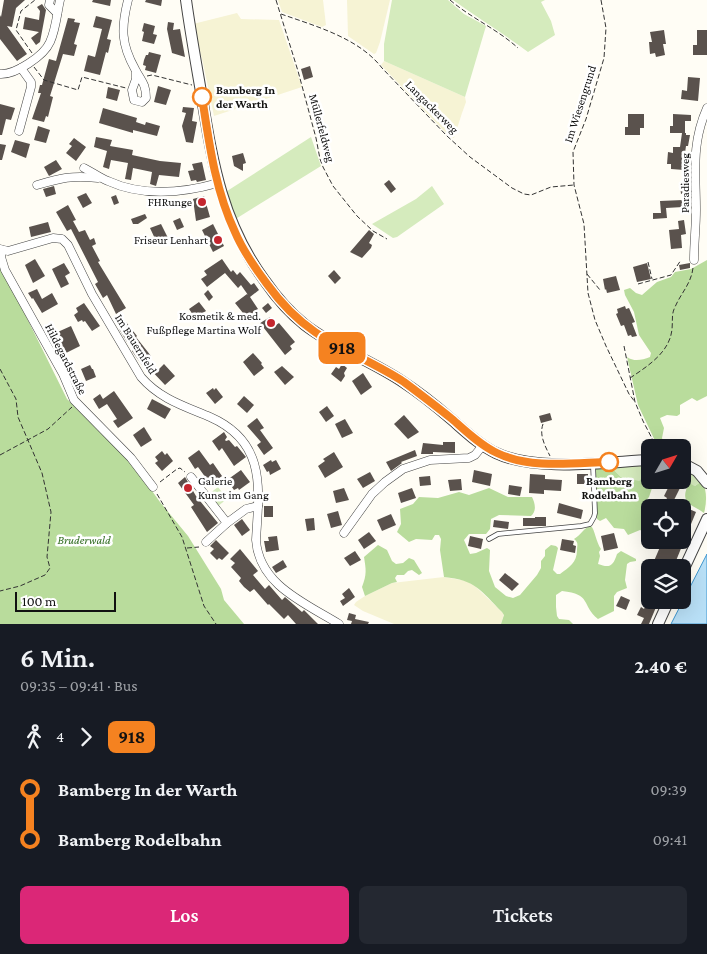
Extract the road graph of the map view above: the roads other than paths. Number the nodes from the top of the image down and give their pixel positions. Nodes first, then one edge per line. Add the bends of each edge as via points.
1 (50, 0) edge
2 (60, 0) edge
3 (128, 0) edge
4 (186, 0) edge
5 (57, 13) junction
6 (21, 68) junction
7 (136, 71) dead end
8 (0, 74) edge
9 (707, 108) edge
10 (19, 131) dead end
11 (84, 168) dead end
12 (103, 178) junction
13 (218, 183) junction
14 (37, 185) dead end
15 (1, 250) edge
16 (694, 260) road end
17 (482, 445) junction
18 (641, 460) edge
19 (593, 463) junction
20 (691, 468) edge
21 (191, 477) road end
22 (707, 483) edge
23 (153, 487) road end
24 (258, 506) junction
25 (707, 519) edge
26 (227, 523) junction
27 (344, 533) dead end
28 (489, 539) dead end
29 (206, 542) road end
30 (688, 559) edge
31 (664, 609) edge
32 (339, 624) edge
33 (658, 624) edge

1 - 5 street via 48,5
2 - 5 street
3 - 7 street via 123,38
4 - 13 street
5 - 6 street via 51,40 45,50
6 - 8 street
6 - 10 street via 31,87
9 - 16 street, Paradiesweg via 695,156
11 - 12 street
12 - 13 street via 136,190 157,192 196,190
12 - 14 street via 64,177
13 - 17 street via 240,242 284,305 315,332 404,382
15 - 23 street, Hildegardstraße via 5,270 63,374 71,395 131,458
15 - 24 street, Im Bauernfeld via 8,251 53,238 65,242 131,362 149,386 174,403 219,422 243,442 259,481
17 - 19 street via 497,454 526,462
17 - 27 street via 476,455 469,458 430,460 403,469 372,494
18 - 19 street
19 - 28 lane via 595,513 590,524 498,534
20 - 22 street
21 - 26 street
24 - 26 street via 246,509
24 - 32 street, Im Bauernfeld via 257,549 265,568 285,591
25 - 30 street
26 - 29 street
31 - 33 street

